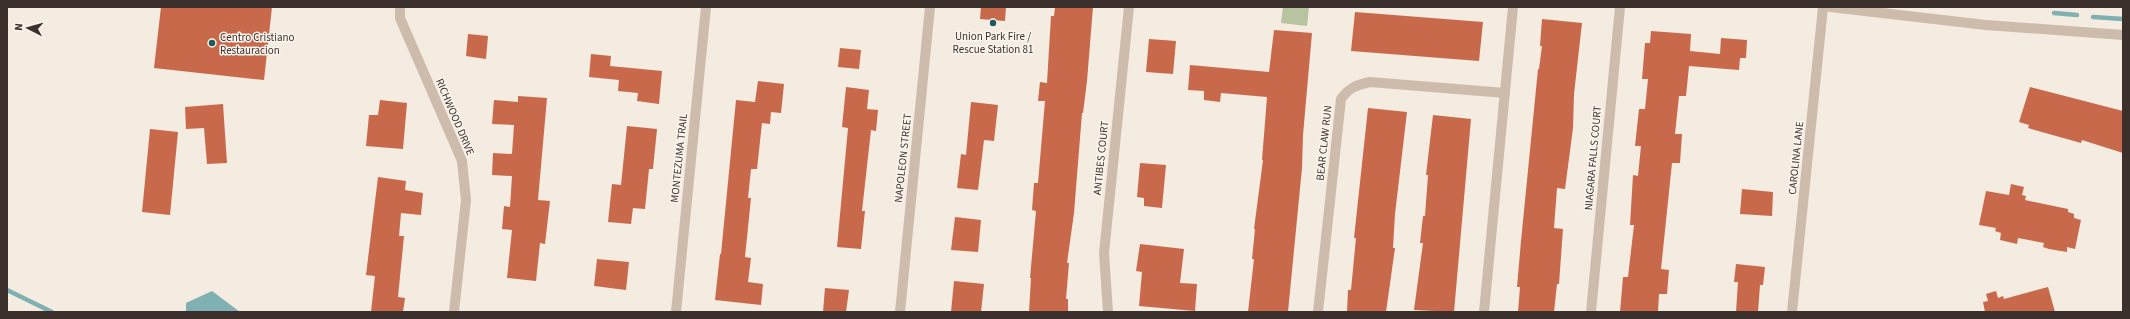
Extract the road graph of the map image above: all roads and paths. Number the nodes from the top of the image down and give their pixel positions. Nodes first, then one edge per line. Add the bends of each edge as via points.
1 (400, 7) edge
2 (706, 7) edge
3 (930, 7) edge
4 (1129, 7) edge
5 (1513, 7) edge
6 (1620, 7) edge
7 (1823, 7) edge
8 (1830, 7) edge
9 (2123, 35) edge
10 (1505, 93) junction
11 (454, 312) edge
12 (676, 312) edge
13 (900, 312) edge
14 (1108, 312) edge
15 (1318, 312) edge
16 (1484, 312) edge
17 (1591, 312) edge
18 (1792, 312) edge

1 - 11 street, RICHWOOD DRIVE via 400,18 462,161 466,200
2 - 12 street, MONTEZUMA TRAIL
3 - 13 street, NAPOLEON STREET
4 - 14 street, ANTIBES COURT via 1104,253
5 - 10 street
6 - 17 street, NIAGARA FALLS COURT
7 - 18 street, CAROLINA LANE
8 - 9 street via 1986,25
10 - 15 street, BEAR CLAW RUN via 1370,82 1355,85 1347,91 1341,99
10 - 16 street

